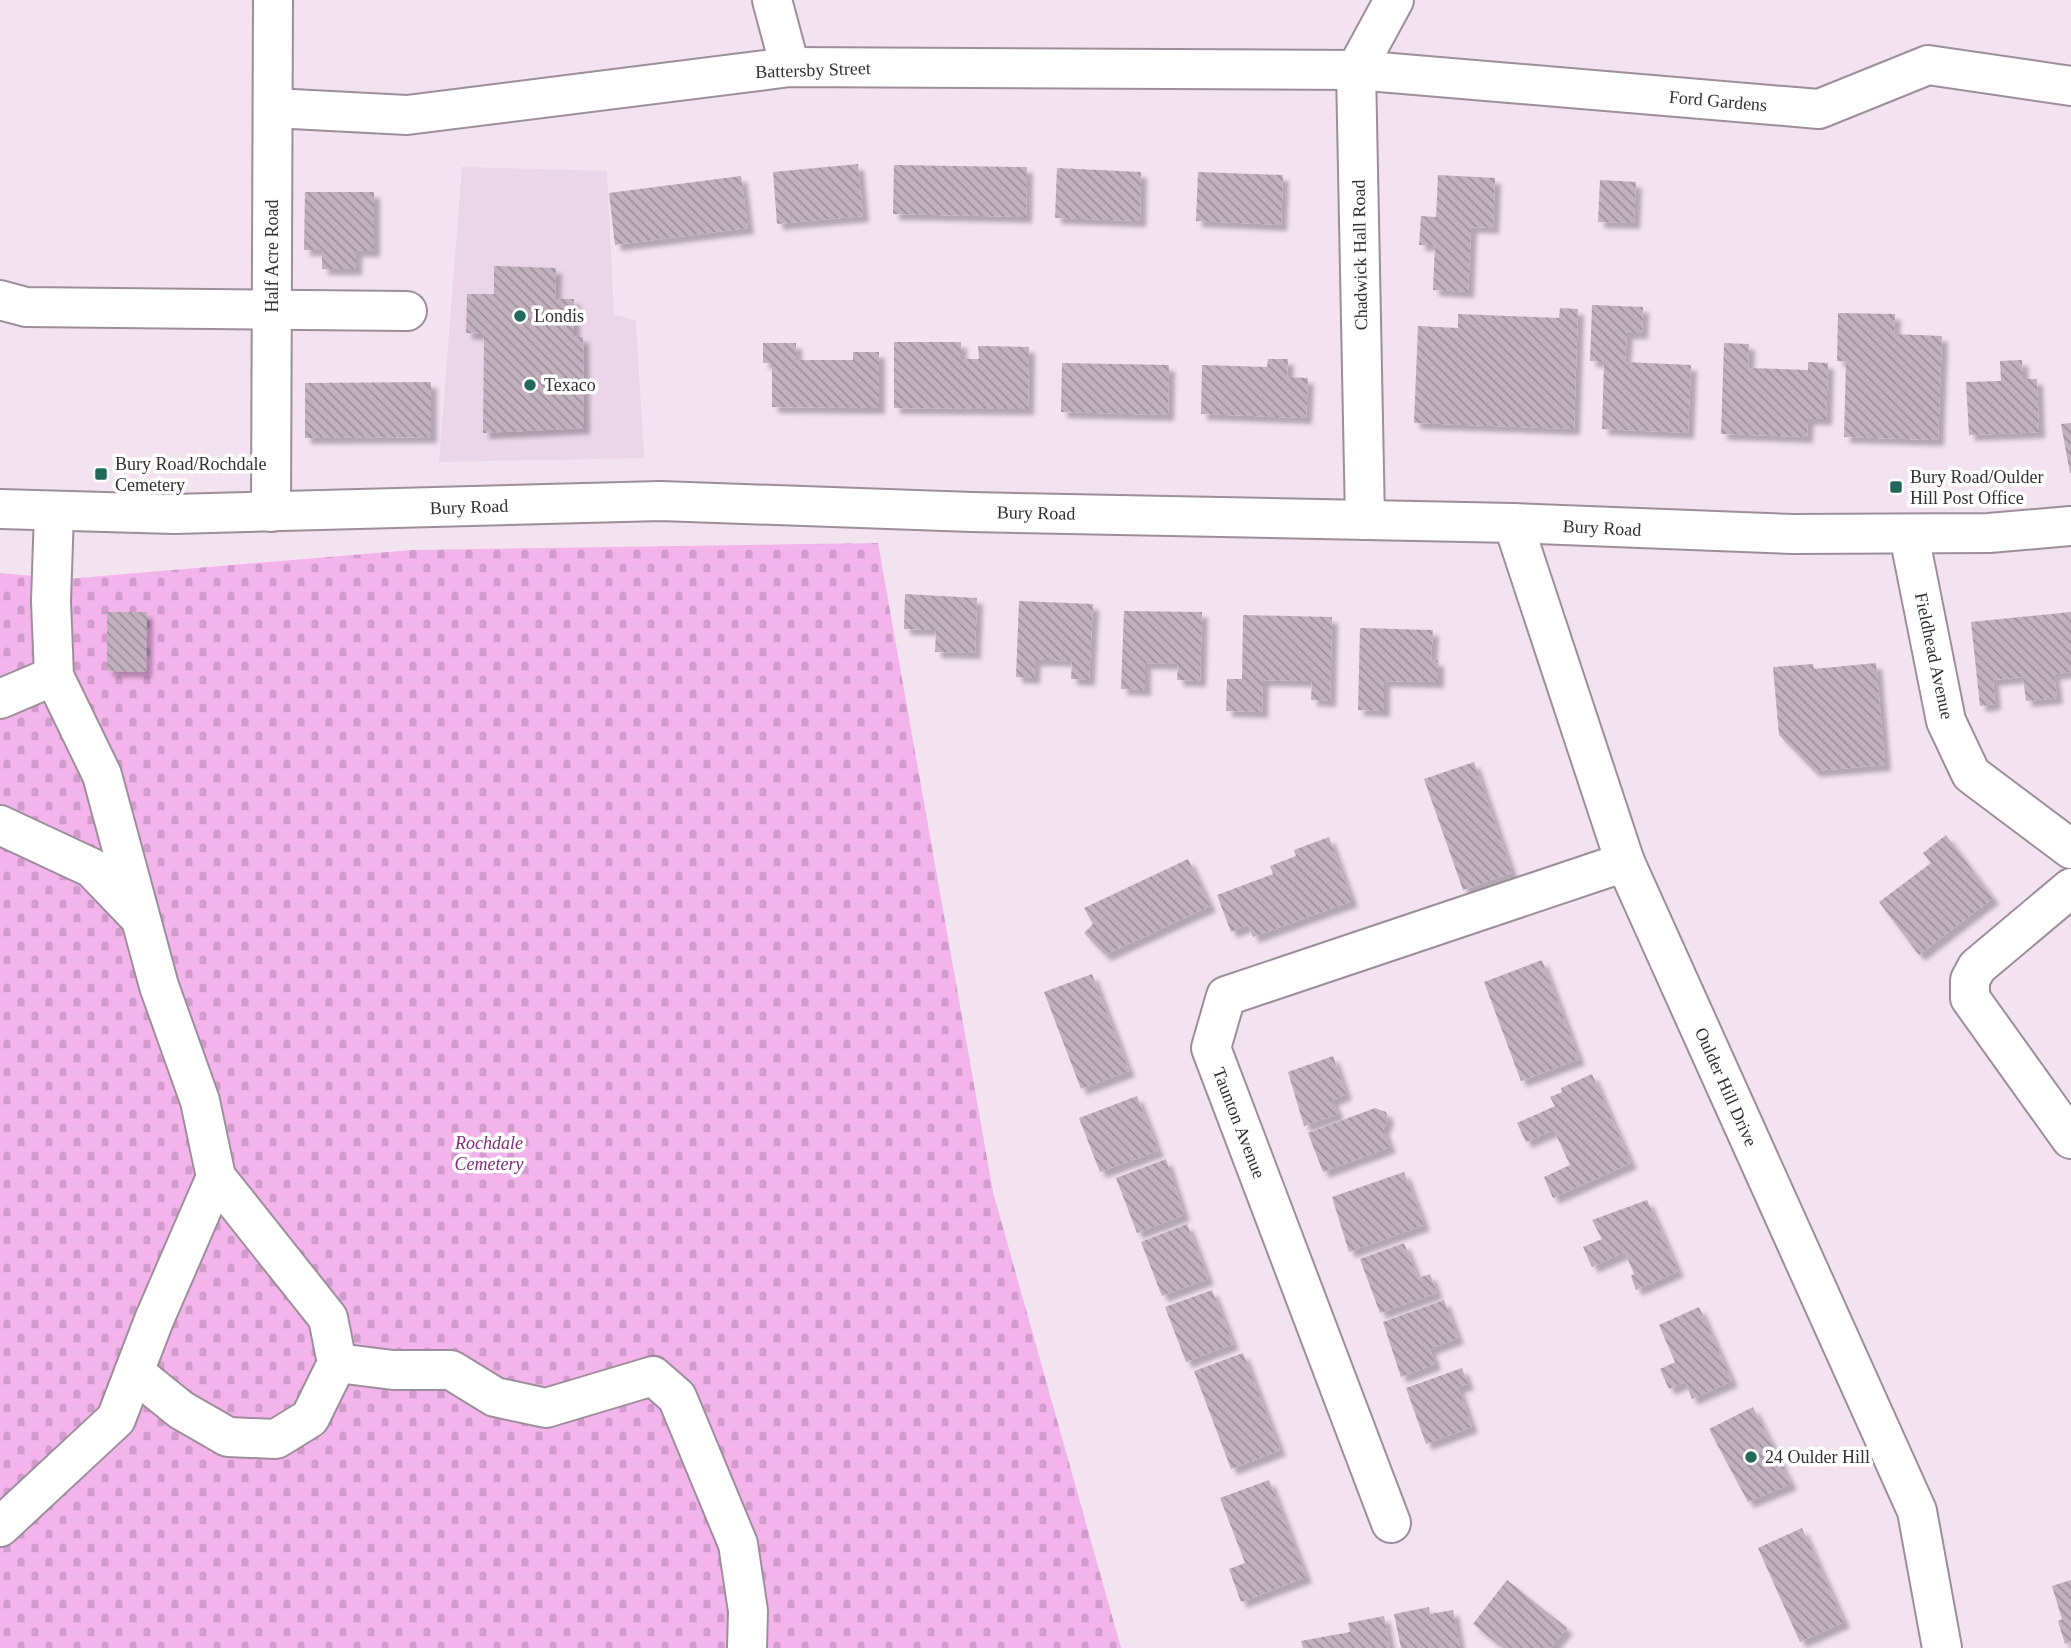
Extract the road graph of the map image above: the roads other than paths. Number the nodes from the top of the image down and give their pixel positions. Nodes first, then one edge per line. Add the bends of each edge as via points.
1 (273, 0) edge
2 (772, 0) edge
3 (1394, 0) edge
4 (790, 68) junction
5 (1356, 70) junction
6 (2071, 86) edge
7 (273, 107) junction
8 (0, 300) edge
9 (272, 310) junction
10 (407, 311) dead end
11 (0, 509) edge
12 (54, 512) junction
13 (271, 512) junction
14 (1365, 520) junction
15 (1513, 523) junction
16 (2071, 526) edge
17 (1909, 534) junction
18 (54, 676) junction
19 (0, 699) edge
20 (0, 825) edge
21 (2071, 849) edge
22 (1625, 862) junction
23 (2071, 888) edge
24 (141, 919) junction
25 (2071, 1139) edge
26 (216, 1177) junction
27 (337, 1363) junction
28 (134, 1372) junction
29 (1391, 1523) dead end
30 (0, 1527) edge
31 (747, 1648) edge
32 (1942, 1648) edge

1 - 7 street, Half Acre Road
2 - 4 street
3 - 5 street, Chadwick Hall Road
4 - 5 street, Battersby Street
4 - 7 street, Battersby Street via 407,115
5 - 6 street, Ford Gardens via 1819,109 1928,65
5 - 14 street, Chadwick Hall Road
7 - 9 street, Half Acre Road
8 - 9 street via 26,307
9 - 10 street
9 - 13 street, Half Acre Road
11 - 12 street, Bury Road
12 - 13 street, Bury Road
12 - 18 street
13 - 14 street, Bury Road via 661,501
14 - 15 street, Bury Road
15 - 17 street, Bury Road via 1633,530
15 - 22 street, Oulder Hill Drive
16 - 17 street, Bury Road
17 - 21 street, Fieldhead Avenue via 1946,721 1971,774
18 - 19 street
18 - 24 street via 102,775
20 - 24 street via 92,868
22 - 29 street, Taunton Avenue via 1226,996 1211,1048
22 - 32 street, Oulder Hill Drive via 1917,1511
23 - 25 street via 1977,967 1970,980 1970,998
24 - 26 street via 159,986 200,1101
26 - 27 street via 328,1318
26 - 28 street
27 - 28 street via 310,1418 276,1439 228,1437 181,1410
27 - 31 street via 393,1370 451,1370 495,1397 546,1408 653,1376 677,1396 737,1544 748,1611
28 - 30 street via 116,1419

